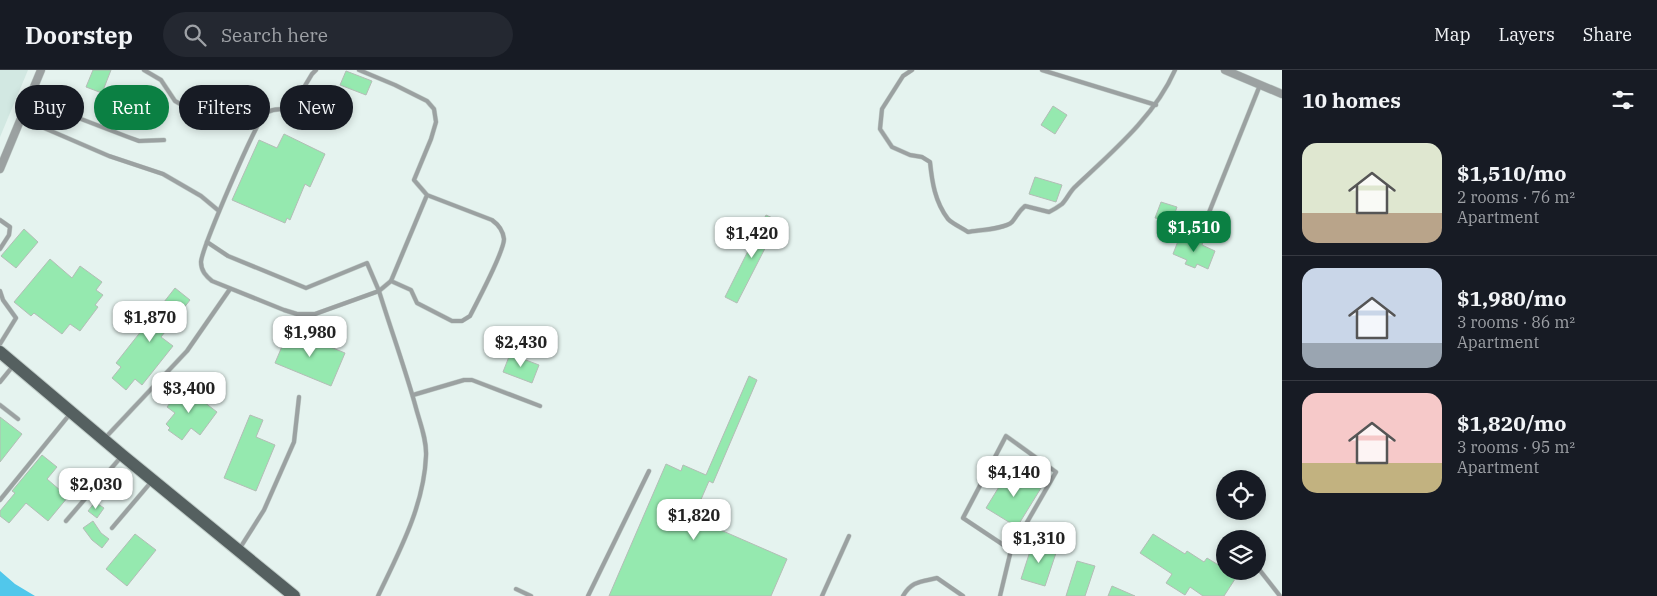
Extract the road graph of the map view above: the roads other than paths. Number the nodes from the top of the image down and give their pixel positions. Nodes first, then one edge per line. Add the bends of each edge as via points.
1 (41, 70) edge
2 (144, 70) edge
3 (316, 70) edge
4 (359, 70) edge
5 (912, 70) edge
6 (1042, 70) edge
7 (1175, 70) edge
8 (1225, 70) edge
9 (35, 85) edge
10 (1260, 85) junction
11 (1282, 94) edge
12 (179, 103) edge
13 (1156, 105) junction
14 (84, 121) edge
15 (15, 130) edge
16 (49, 130) edge
17 (164, 140) dead end
18 (3, 153) edge
19 (0, 169) edge
20 (427, 195) junction
21 (219, 211) junction
22 (0, 220) edge
23 (1204, 225) dead end
24 (207, 242) junction
25 (0, 249) edge
26 (391, 281) junction
27 (230, 289) junction
28 (0, 291) edge
29 (379, 291) junction
30 (0, 344) edge
31 (0, 352) edge
32 (15, 364) junction
33 (0, 382) edge
34 (413, 395) junction
35 (299, 397) dead end
36 (0, 405) edge
37 (540, 406) dead end
38 (72, 413) junction
39 (18, 419) dead end
40 (104, 438) junction
41 (122, 455) junction
42 (649, 471) dead end
43 (153, 480) junction
44 (0, 500) edge
45 (66, 521) dead end
46 (112, 528) dead end
47 (849, 536) dead end
48 (238, 550) junction
49 (1011, 550) junction
50 (1266, 578) edge
51 (516, 589) dead end
52 (294, 596) edge
53 (378, 596) edge
54 (531, 596) edge
55 (588, 596) edge
56 (822, 596) edge
57 (903, 596) edge
58 (963, 596) edge
59 (1000, 596) edge
60 (1280, 596) edge

1 - 9 street
2 - 12 lane via 161,80
3 - 21 lane via 291,108 265,114
4 - 20 lane via 427,101 434,109 434,130 414,180
5 - 13 lane via 902,76 882,109 880,130 892,147 930,162 938,200 949,220 968,232 1005,226 1025,206 1049,212 1062,204 1071,190
6 - 13 lane
7 - 13 lane
8 - 10 street
10 - 11 street
10 - 23 lane
14 - 17 lane via 138,140
15 - 18 street
16 - 21 lane via 109,156 163,174 201,196
18 - 19 street
20 - 26 lane
20 - 26 lane via 492,220 501,227 504,240 498,257 470,316 462,321 452,321 416,303 411,290
21 - 24 lane
22 - 25 lane via 10,227
24 - 27 lane via 201,263 204,274
24 - 29 lane via 228,256 306,288 367,263
26 - 29 lane
27 - 29 lane via 297,314 315,314
27 - 40 lane via 187,351
28 - 30 lane via 2,300 16,318
29 - 34 lane
31 - 32 main road
32 - 33 lane
32 - 38 main road
34 - 37 lane via 472,380
34 - 53 lane via 426,455 422,485 411,524
35 - 48 lane via 294,442 264,510
36 - 39 lane
38 - 40 main road
38 - 44 lane
40 - 41 main road
41 - 43 main road
41 - 45 lane
42 - 55 lane
43 - 46 lane
43 - 48 main road
47 - 56 lane
48 - 52 main road
49 - 49 lane via 1056,472 1006,436 963,518
49 - 59 lane
50 - 60 lane
51 - 54 lane
57 - 58 lane via 909,586 937,578

